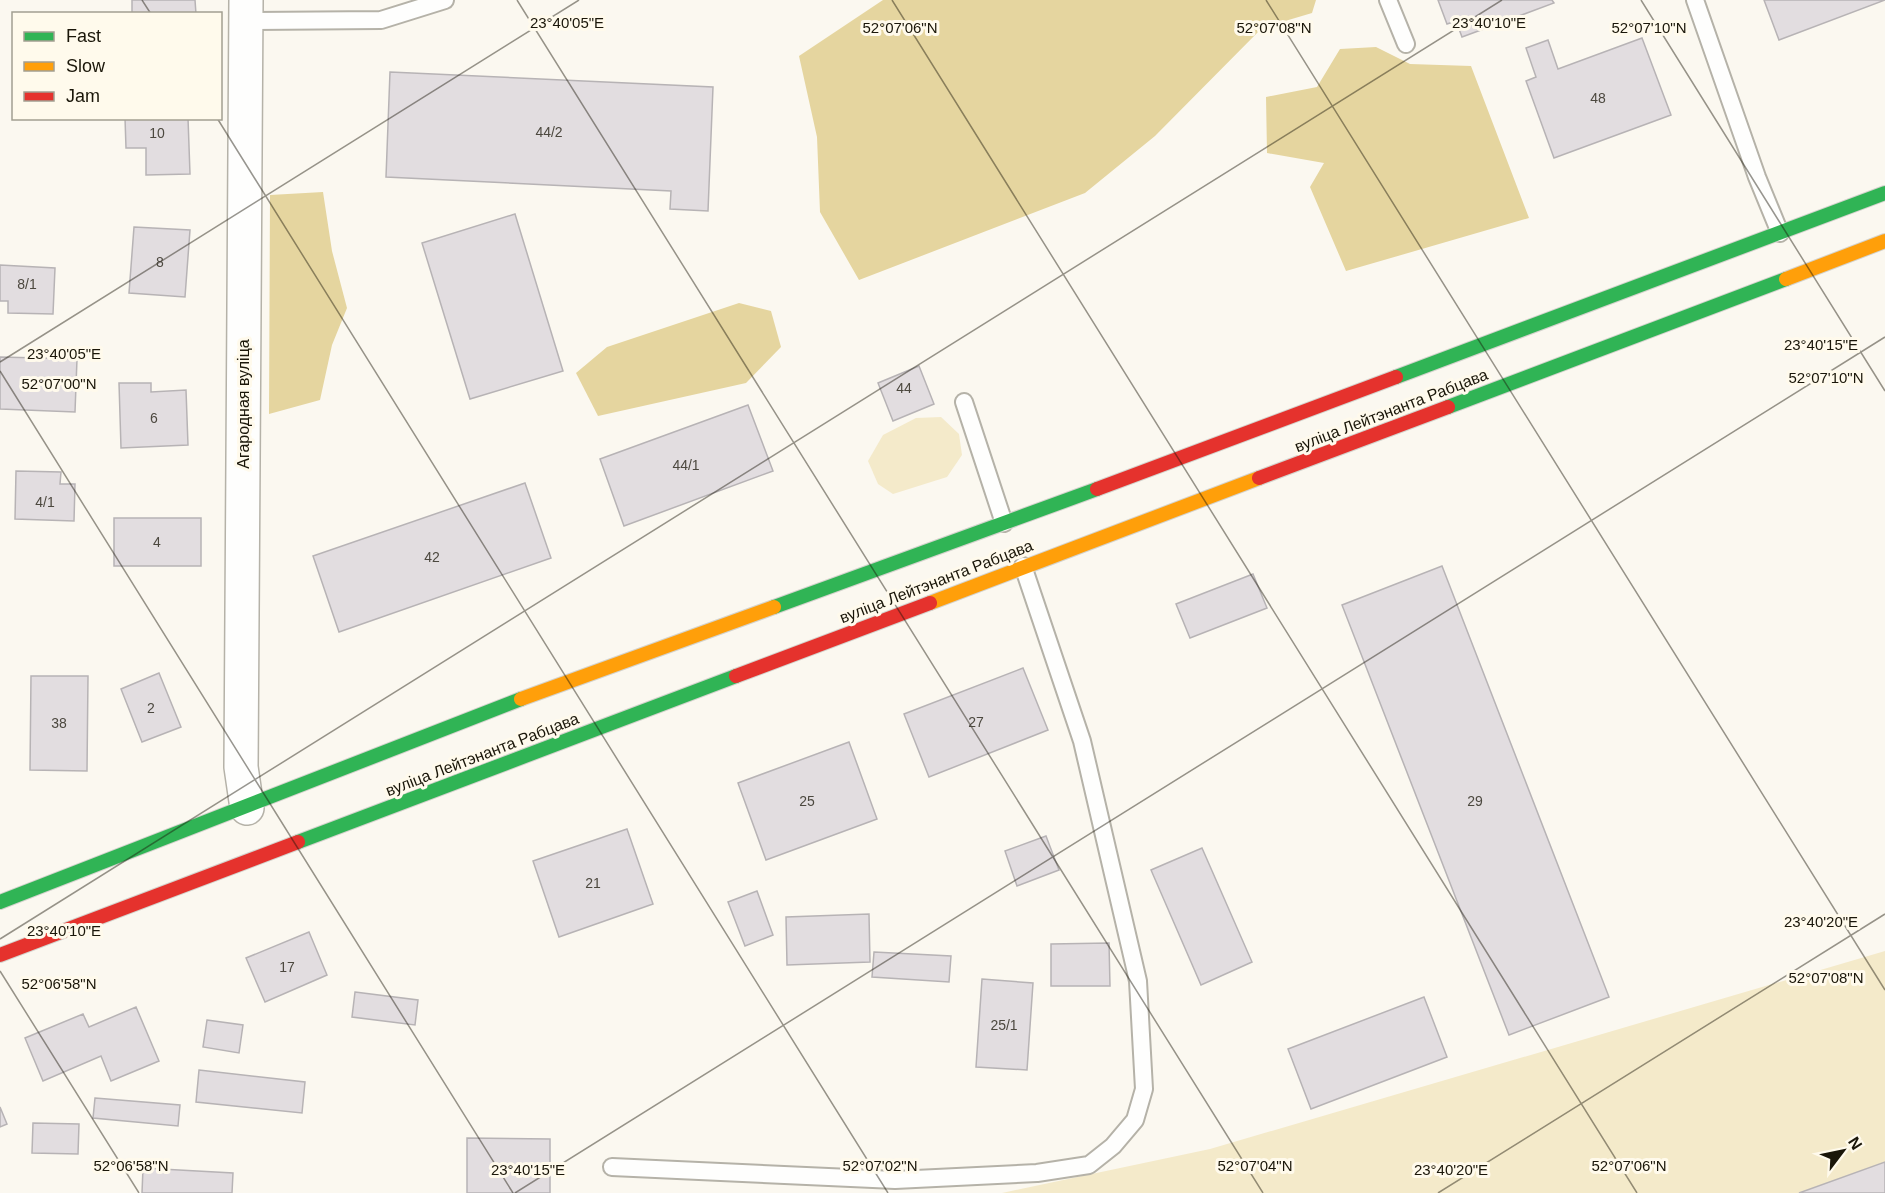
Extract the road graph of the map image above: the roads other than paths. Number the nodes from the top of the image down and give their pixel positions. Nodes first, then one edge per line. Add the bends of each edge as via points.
1 (445, 0) edge
2 (1388, 0) edge
3 (1695, 0) edge
4 (246, 10) edge
5 (1406, 44) dead end
6 (1885, 193) edge
7 (1780, 233) junction
8 (1885, 241) edge
9 (964, 402) dead end
10 (1004, 523) junction
11 (1023, 566) junction
12 (247, 808) junction
13 (0, 902) edge
14 (0, 955) edge
15 (612, 1167) dead end

1 - 4 lane via 381,20
2 - 5 lane
3 - 7 lane
4 - 12 street, Агародная вуліца via 242,767
6 - 7 highway, вуліца Лейтэнанта Рабцава
7 - 10 highway, вуліца Лейтэнанта Рабцава
8 - 11 highway, вуліца Лейтэнанта Рабцава
9 - 10 lane
10 - 12 highway, вуліца Лейтэнанта Рабцава via 521,699
11 - 14 highway, вуліца Лейтэнанта Рабцава
11 - 15 lane via 1082,741 1138,981 1144,1089 1135,1120 1113,1146 1089,1165 1037,1173 895,1180
12 - 13 highway, вуліца Лейтэнанта Рабцава

